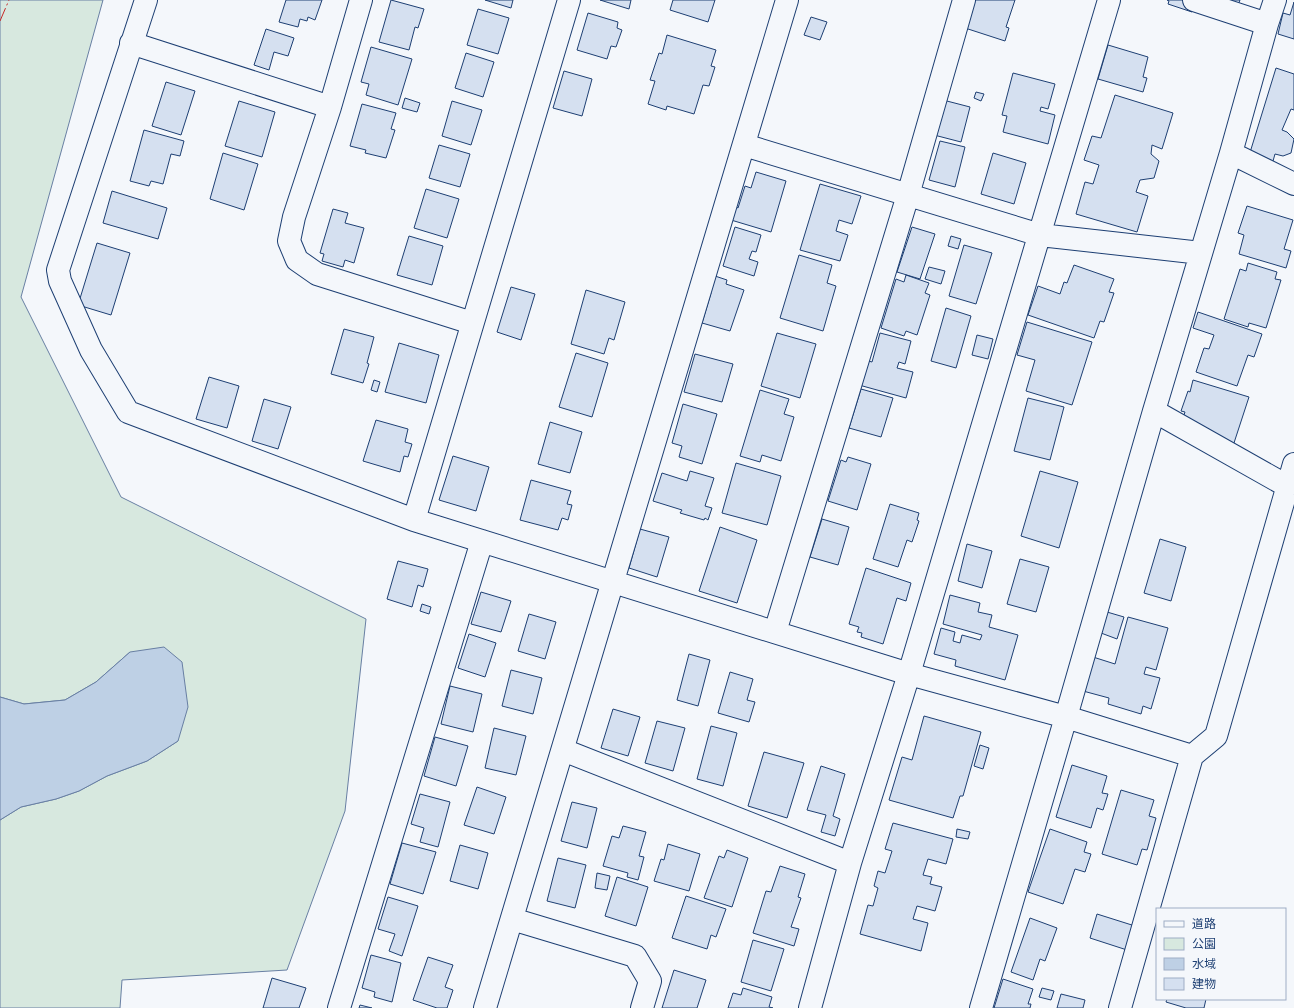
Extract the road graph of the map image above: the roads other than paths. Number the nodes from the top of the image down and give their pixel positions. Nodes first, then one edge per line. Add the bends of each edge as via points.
1 (146, 0) edge
2 (361, 0) edge
3 (569, 0) edge
4 (787, 0) edge
5 (964, 0) edge
6 (1109, 0) edge
7 (1194, 0) edge
8 (1275, 0) edge
9 (1267, 24) junction
10 (131, 43) junction
11 (330, 107) junction
12 (744, 145) junction
13 (1232, 153) junction
14 (1294, 184) edge
15 (908, 195) junction
16 (1040, 235) junction
17 (1201, 253) junction
18 (472, 323) junction
19 (1154, 411) junction
20 (1294, 464) edge
21 (1287, 486) junction
22 (414, 520) junction
23 (482, 541) junction
24 (613, 582) junction
25 (775, 632) junction
26 (909, 674) junction
27 (1066, 717) junction
28 (563, 750) junction
29 (1192, 756) junction
30 (850, 862) junction
31 (512, 919) junction
32 (339, 1008) edge
33 (486, 1008) edge
34 (642, 1008) edge
35 (810, 1008) edge
36 (981, 1008) edge
37 (1120, 1008) edge

1 - 10 street
2 - 11 street
3 - 18 street
4 - 12 street
5 - 15 street
6 - 16 street
7 - 9 street
8 - 9 street
9 - 13 street
10 - 11 street
10 - 22 street via 58,270 60,281 91,350 128,412
11 - 18 street via 290,235 289,241 297,260 317,274
12 - 15 street
12 - 24 street
13 - 14 street
13 - 17 street
15 - 16 street
15 - 25 street
16 - 17 street
16 - 26 street
17 - 19 street
18 - 22 street
19 - 21 street
19 - 27 street
20 - 21 street
21 - 29 street via 1216,736
22 - 23 street
23 - 24 street
23 - 32 street
24 - 25 street
24 - 28 street
25 - 26 street
26 - 27 street
26 - 30 street
27 - 29 street
27 - 36 street
28 - 30 street
28 - 31 street
29 - 37 street
30 - 35 street
31 - 33 street
31 - 34 street via 635,956 650,981

